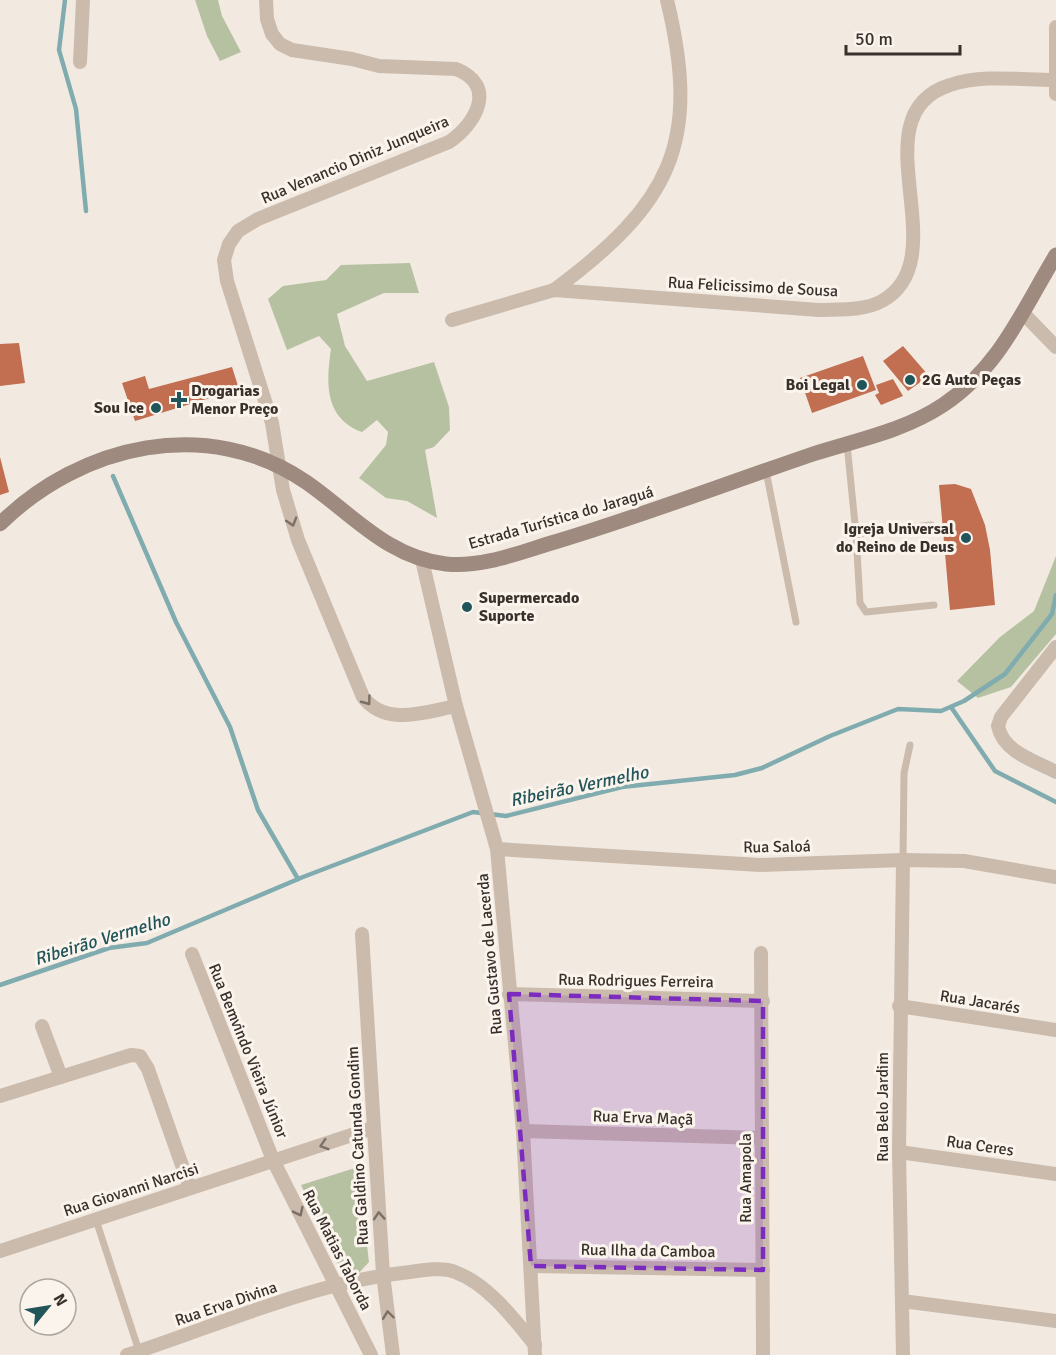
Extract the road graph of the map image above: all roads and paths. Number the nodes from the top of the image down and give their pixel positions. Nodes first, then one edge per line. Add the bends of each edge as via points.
1 (83, 0) edge
2 (266, 0) edge
3 (667, 0) edge
4 (1056, 27) edge
5 (80, 62) dead end
6 (1055, 87) edge
7 (1056, 255) edge
8 (554, 290) junction
9 (1023, 313) junction
10 (453, 320) dead end
11 (1056, 347) edge
12 (847, 444) junction
13 (278, 465) junction
14 (766, 471) junction
15 (0, 524) edge
16 (931, 525) dead end
17 (856, 534) junction
18 (422, 560) junction
19 (934, 605) dead end
20 (796, 622) dead end
21 (1056, 646) edge
22 (456, 706) junction
23 (910, 745) dead end
24 (1056, 772) edge
25 (496, 844) junction
26 (903, 860) junction
27 (1056, 877) edge
28 (362, 934) dead end
29 (761, 952) dead end
30 (192, 954) dead end
31 (509, 994) junction
32 (763, 1000) junction
33 (899, 1006) junction
34 (42, 1026) dead end
35 (1056, 1030) edge
36 (61, 1077) junction
37 (0, 1096) edge
38 (373, 1128) junction
39 (523, 1131) junction
40 (762, 1138) junction
41 (899, 1152) junction
42 (273, 1160) junction
43 (1056, 1174) edge
44 (190, 1188) junction
45 (96, 1220) junction
46 (0, 1251) edge
47 (531, 1266) junction
48 (763, 1270) junction
49 (383, 1275) junction
50 (335, 1284) junction
51 (902, 1301) junction
52 (1056, 1321) edge
53 (536, 1351) edge
54 (136, 1354) edge
55 (370, 1355) edge
56 (393, 1355) edge
57 (763, 1355) edge
58 (903, 1355) edge

1 - 5 street
2 - 13 street, Rua Venancio Diniz Junqueira via 272,34 292,50 380,66 456,69 474,82 479,102 475,117 464,132 449,142 258,219 238,231 229,244 224,260 227,281 272,423
3 - 8 street via 681,82 680,128 672,158 654,194 630,225 593,261
4 - 6 street
6 - 8 street, Rua Felicissimo de Sousa via 967,81 949,85 922,102 913,113 908,132 912,255 903,281 880,303 819,310
7 - 9 main road, Estrada Turística do Jaraguá
8 - 10 street, Rua Felicissimo de Sousa
9 - 11 street
9 - 12 main road, Estrada Turística do Jaraguá via 998,355 942,406 898,428
12 - 14 main road, Estrada Turística do Jaraguá
12 - 17 lane
13 - 15 main road, Estrada Turística do Jaraguá via 224,447 142,447 89,463 53,481
13 - 18 main road, Estrada Turística do Jaraguá via 308,484 361,528
13 -> 22 street, Rua Venancio Diniz Junqueira via 298,540 363,697 372,708 398,716
14 - 18 main road, Estrada Turística do Jaraguá via 518,553 468,565
14 - 20 lane
16 - 17 lane
17 - 19 lane via 860,603 866,612
18 - 22 street, Rua Gustavo de Lacerda
21 - 24 street via 998,726 1010,747
22 - 25 street, Rua Gustavo de Lacerda
23 - 26 lane via 904,773
25 - 26 street, Rua Saloá via 760,866
25 - 31 street, Rua Gustavo de Lacerda
26 - 27 street, Rua Saloá via 964,861
26 - 33 street, Rua Belo Jardim
28 - 38 street, Rua Galdino Catunda Gondim
29 - 32 street, Rua Amapola
30 - 42 street, Rua Bemvindo Vieira Júnior
31 - 32 street, Rua Rodrigues Ferreira
31 - 39 street, Rua Gustavo de Lacerda
32 - 40 street, Rua Amapola
33 - 35 street, Rua Jacarés
33 - 41 street, Rua Belo Jardim
34 - 36 street
36 - 37 street
36 - 44 street via 131,1055 140,1056
38 -> 42 street, Rua Giovanni Narcisi
49 -> 38 street, Rua Galdino Catunda Gondim
39 - 40 street, Rua Erva Maçã
39 - 47 street, Rua Gustavo de Lacerda
40 - 48 street, Rua Amapola
41 - 43 street, Rua Ceres
41 - 51 street, Rua Belo Jardim
42 - 44 street, Rua Giovanni Narcisi
42 -> 50 street, Rua Matias Taborda
44 - 45 street, Rua Giovanni Narcisi
45 - 46 street, Rua Giovanni Narcisi
45 - 54 lane
47 - 48 street, Rua Ilha da Camboa
47 - 53 street, Rua Gustavo de Lacerda
48 - 57 street, Rua Amapola
49 - 50 street, Rua Erva Divina
49 - 53 street, Rua Erva Divina via 454,1271 480,1286 509,1314
56 -> 49 street, Rua Galdino Catunda Gondim
50 - 54 street, Rua Erva Divina
50 - 55 street, Rua Matias Taborda
51 - 52 street
51 - 58 street, Rua Belo Jardim

